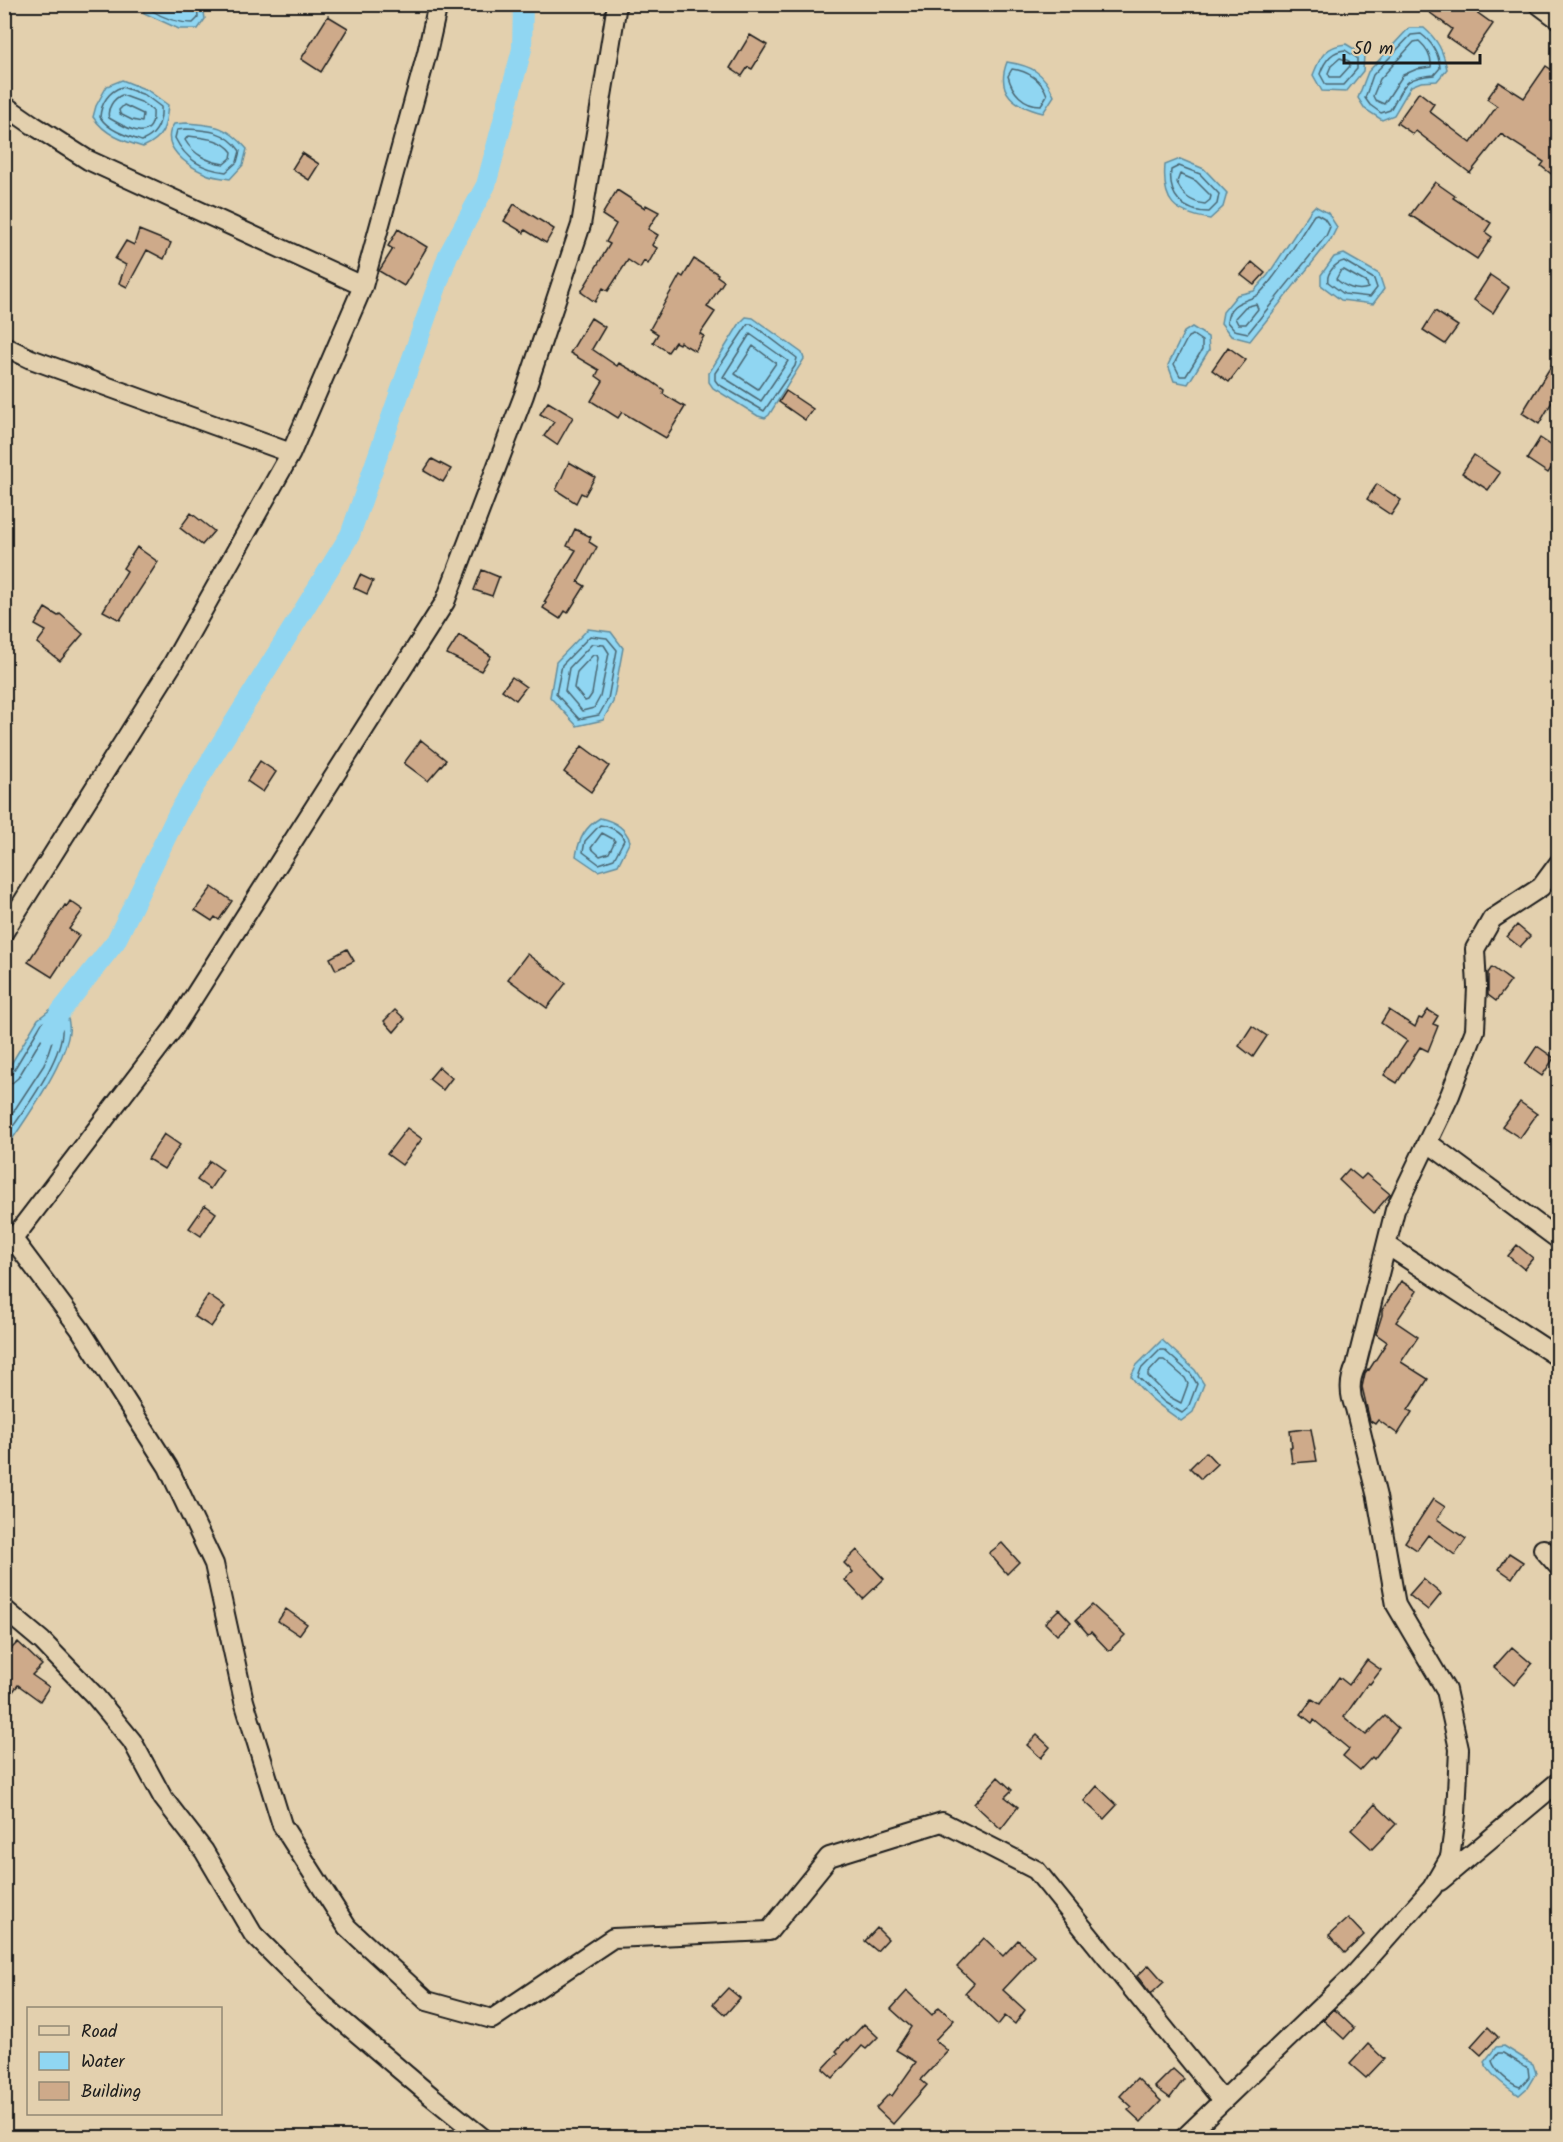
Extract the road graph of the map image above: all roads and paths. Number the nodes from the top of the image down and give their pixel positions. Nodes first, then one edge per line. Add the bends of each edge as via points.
1 (438, 4) edge
2 (617, 4) edge
3 (1538, 4) edge
4 (1558, 19) edge
5 (4, 105) edge
6 (363, 286) junction
7 (4, 346) edge
8 (291, 453) junction
9 (1558, 864) edge
10 (4, 932) edge
11 (1427, 1142) junction
12 (1558, 1239) edge
13 (9, 1242) edge
14 (1387, 1245) junction
15 (1558, 1357) edge
16 (1543, 1549) dead end
17 (1558, 1566) edge
18 (4, 1609) edge
19 (1558, 1782) edge
20 (1432, 1888) junction
21 (1223, 2101) junction
22 (483, 2138) edge
23 (1184, 2138) edge

1 - 6 street
2 - 13 street via 581,225 524,395 445,602 174,1028
3 - 4 street
5 - 6 street via 88,160
6 - 8 street
7 - 8 street
8 - 10 street via 172,665
9 - 11 street via 1540,887 1491,919 1475,949 1475,1030
11 - 12 street
11 - 14 street via 1395,1210
13 - 21 street via 80,1329 168,1467 214,1564 244,1701 282,1825 347,1928 427,2001 492,2019 614,1938 770,1931 829,1857 942,1822 1036,1870
14 - 15 street
14 - 20 street via 1351,1376 1350,1397 1377,1497 1396,1605 1446,1690 1459,1749 1450,1857
16 - 17 street
18 - 22 street via 42,1641 132,1741 163,1798 204,1851 253,1934 325,2006
19 - 20 street
20 - 21 street via 1354,1975
21 - 23 street

